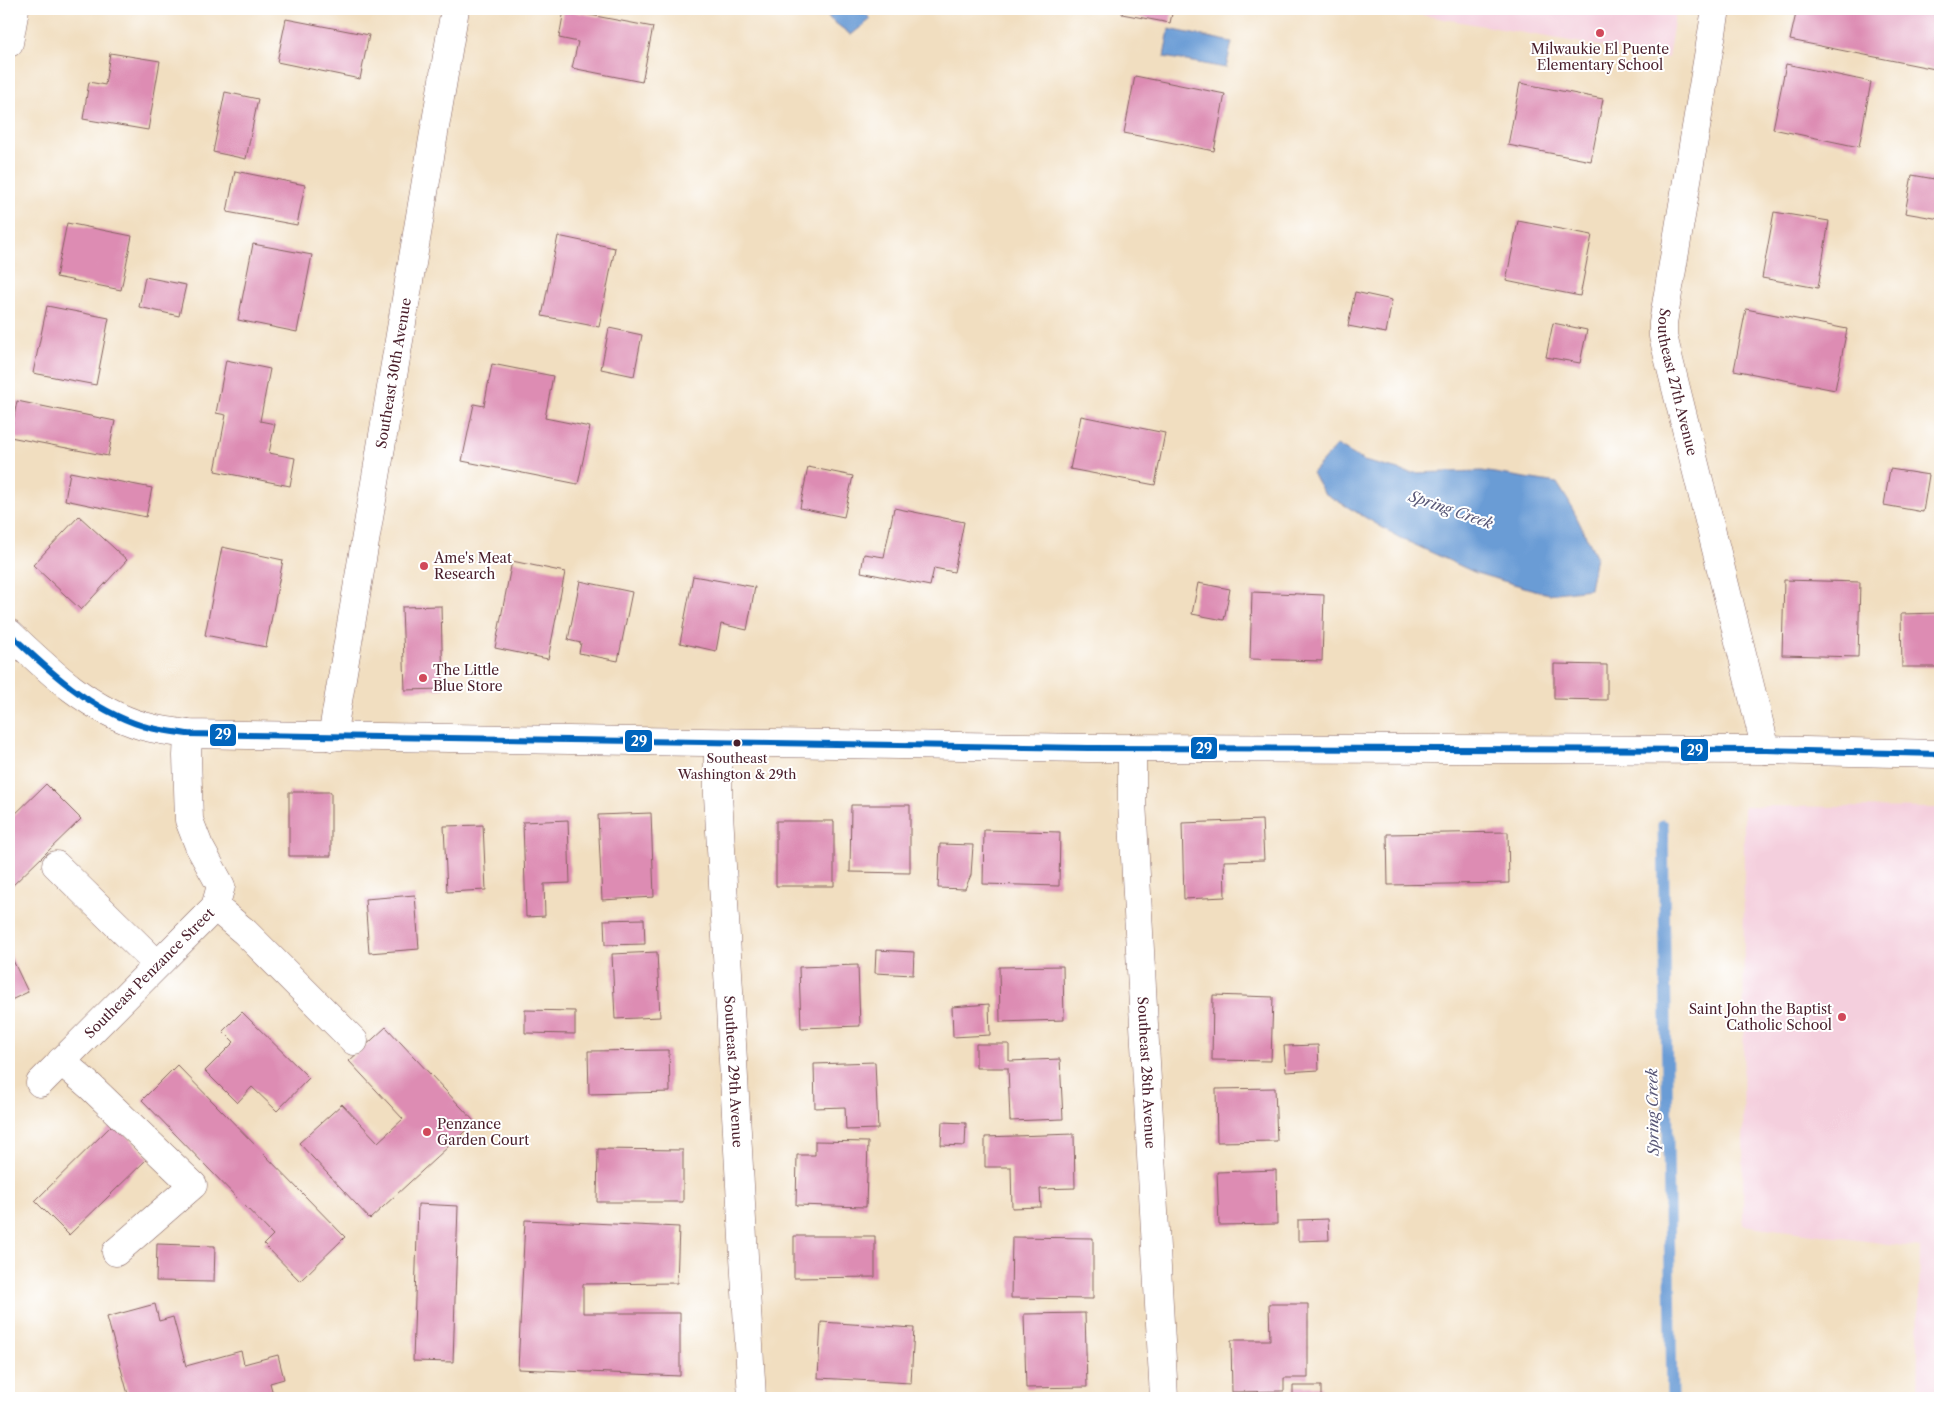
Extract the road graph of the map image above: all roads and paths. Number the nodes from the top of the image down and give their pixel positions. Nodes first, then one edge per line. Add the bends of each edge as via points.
1 (15, 9) edge
2 (454, 9) edge
3 (1716, 9) edge
4 (9, 44) edge
5 (9, 633) edge
6 (188, 734) junction
7 (332, 737) junction
8 (718, 743) junction
9 (1132, 748) junction
10 (1766, 750) junction
11 (1940, 754) edge
12 (56, 865) dead end
13 (215, 907) junction
14 (157, 964) junction
15 (354, 1041) dead end
16 (61, 1061) junction
17 (40, 1083) dead end
18 (116, 1252) dead end
19 (752, 1398) edge
20 (1164, 1398) edge

1 - 4 street
2 - 7 street, Southeast 30th Avenue
3 - 10 street, Southeast 27th Avenue via 1664,314 1663,336
5 - 6 street via 89,702 143,726
6 - 7 street
6 - 13 street, Southeast Penzance Street via 190,820 199,846 222,886
7 - 8 street
8 - 9 street
8 - 19 street, Southeast 29th Avenue
9 - 10 street
9 - 20 street, Southeast 28th Avenue via 1132,801
10 - 11 street
12 - 14 street
13 - 14 street, Southeast Penzance Street
13 - 15 street via 245,932
14 - 16 street, Southeast Penzance Street
16 - 17 street, Southeast Penzance Street
16 - 18 street via 192,1186

